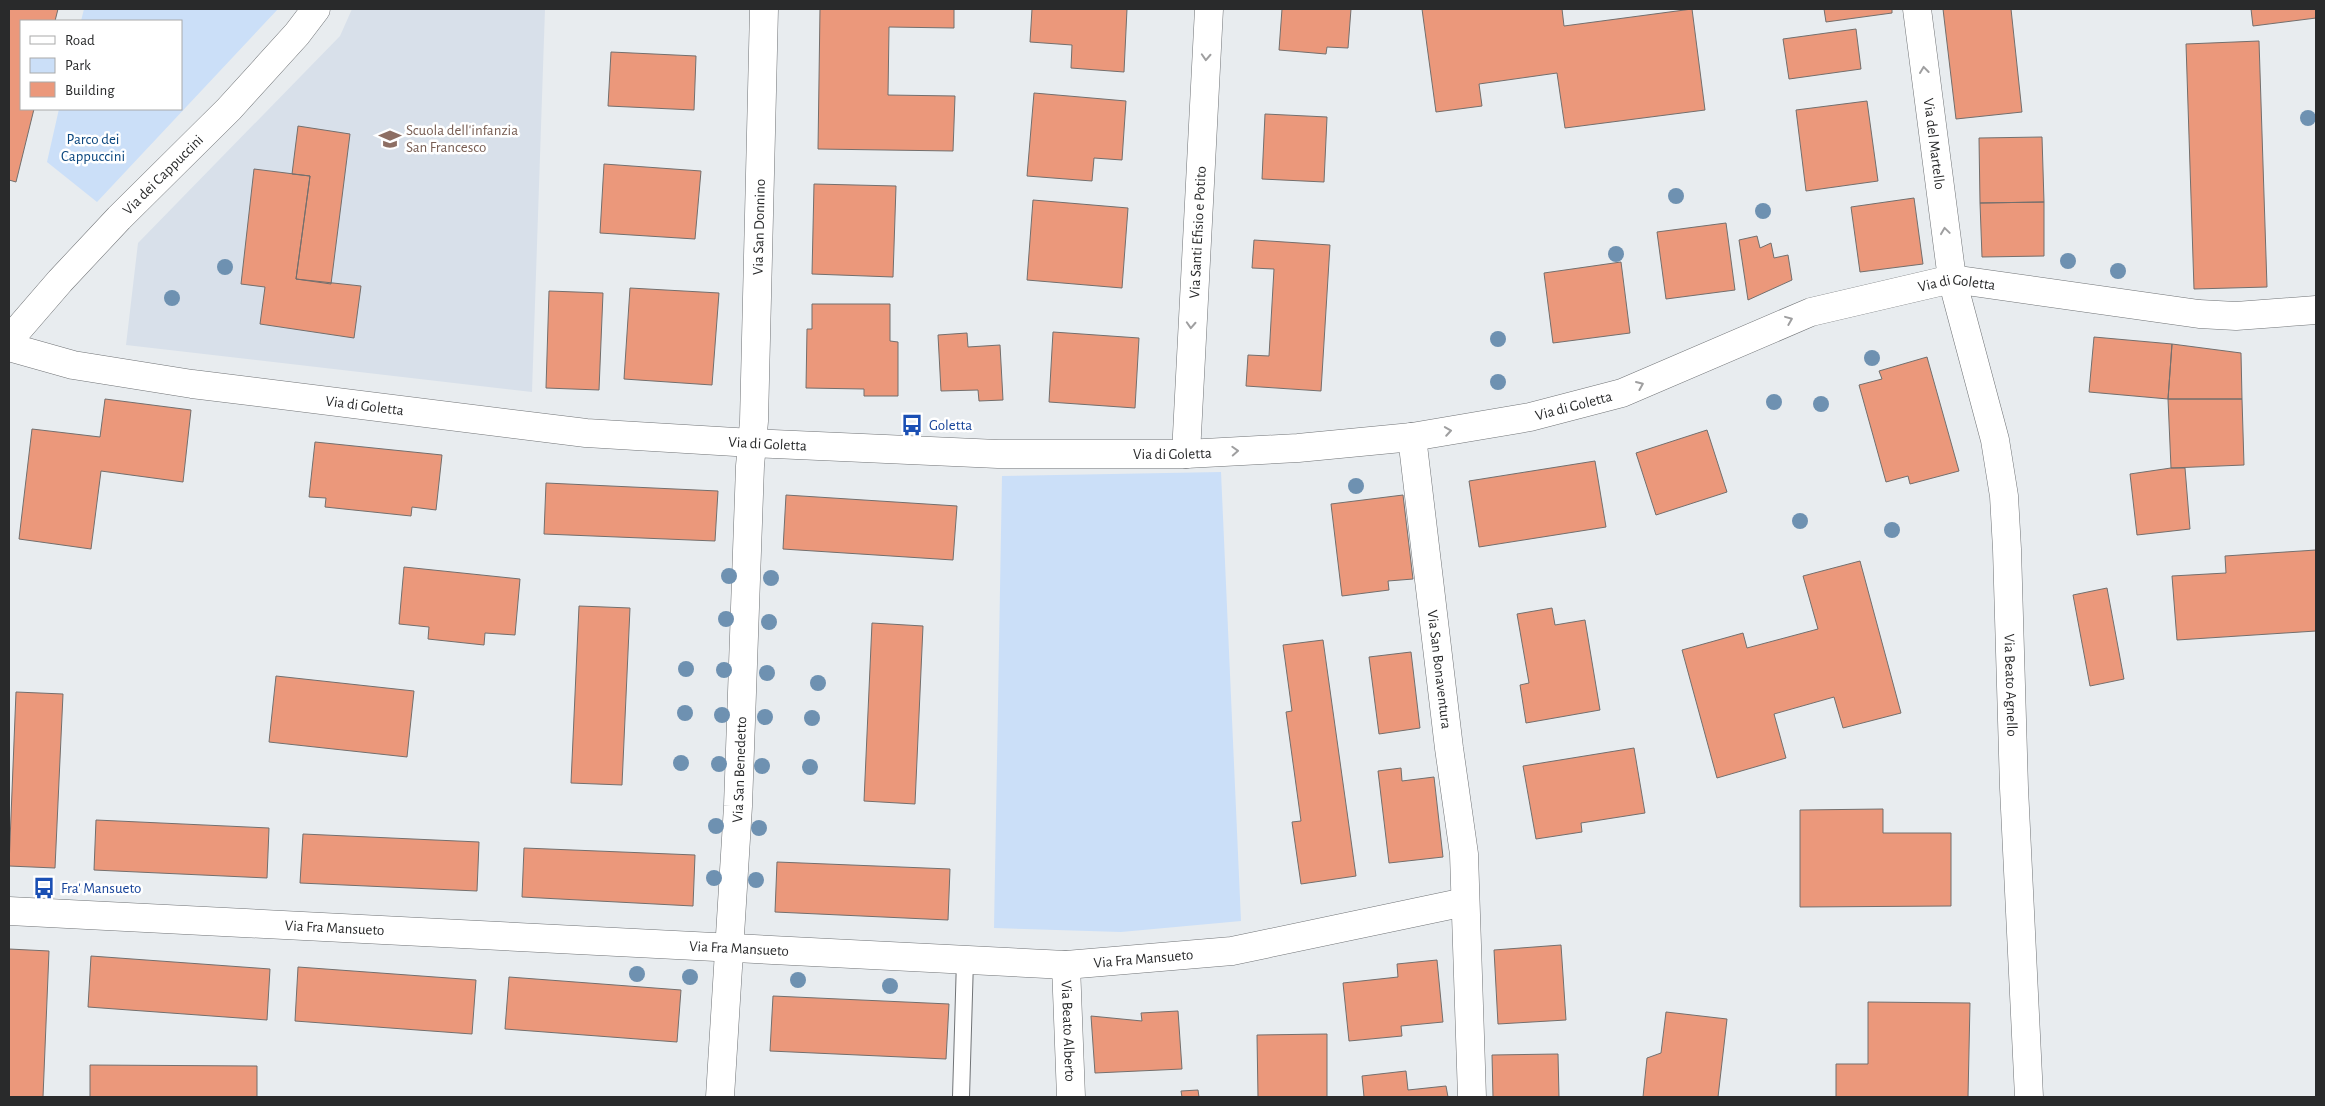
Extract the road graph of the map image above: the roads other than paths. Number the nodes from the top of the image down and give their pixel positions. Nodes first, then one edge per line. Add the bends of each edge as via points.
1 (316, 9) edge
2 (764, 9) edge
3 (1209, 9) edge
4 (1917, 9) edge
5 (1952, 279) junction
6 (2316, 310) edge
7 (9, 340) edge
8 (9, 347) edge
9 (1412, 437) junction
10 (752, 444) junction
11 (1186, 454) junction
12 (1465, 902) junction
13 (9, 911) edge
14 (731, 948) junction
15 (965, 960) junction
16 (1066, 965) junction
17 (720, 1097) edge
18 (960, 1097) edge
19 (1071, 1097) edge
20 (1472, 1097) edge
21 (2028, 1097) edge

1 - 7 street, Via dei Cappuccini via 229,109 119,218
2 - 10 street, Via San Donnino
3 -> 11 street, Via Santi Efisio e Potito
5 -> 4 street, Via del Martello
5 - 6 street, Via di Goletta via 2199,314 2236,316
9 -> 5 street, Via di Goletta via 1580,406 1622,393 1811,312
5 - 21 street, Via Beato Agnello via 1996,440 2004,496
8 - 10 street, Via di Goletta via 73,365 192,384 586,433
11 -> 9 street, Via di Goletta
9 - 12 street, Via San Bonaventura via 1464,854
10 - 11 street, Via di Goletta via 998,454
10 - 14 street, Via San Benedetto
12 - 16 street, Via Fra Mansueto via 1232,950
12 - 20 street, Via San Bonaventura
13 - 14 street, Via Fra Mansueto
14 - 15 street, Via Fra Mansueto
14 - 17 street, Via San Benedetto
15 - 16 street, Via Fra Mansueto
15 - 18 lane
16 - 19 street, Via Beato Alberto

